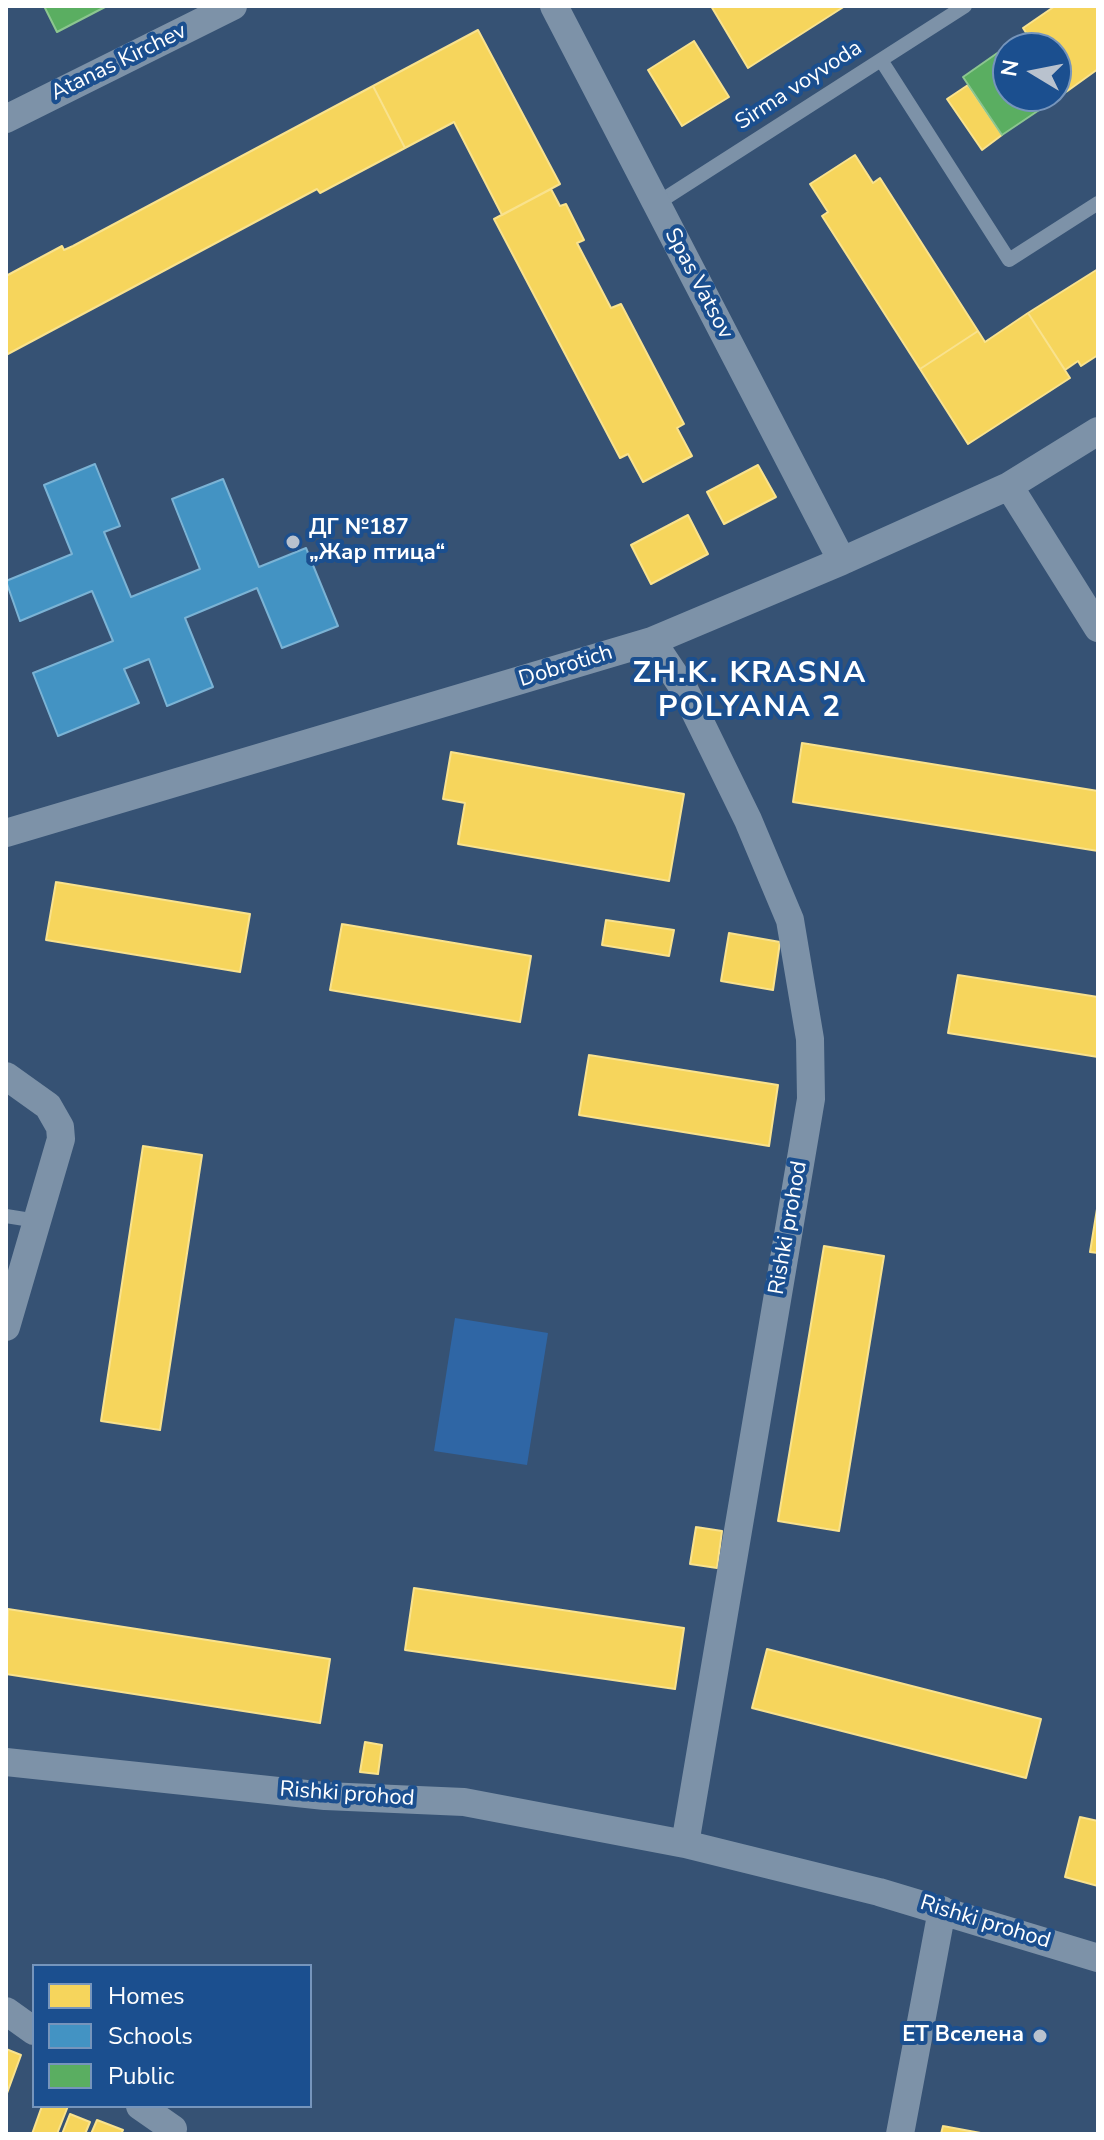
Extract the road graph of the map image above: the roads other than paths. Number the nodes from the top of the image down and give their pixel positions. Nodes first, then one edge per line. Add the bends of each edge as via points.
1 (233, 6) edge
2 (554, 6) edge
3 (965, 6) edge
4 (881, 60) junction
5 (6, 119) edge
6 (1098, 203) edge
7 (656, 204) junction
8 (1098, 431) edge
9 (1009, 486) junction
10 (842, 561) junction
11 (1098, 628) edge
12 (652, 641) junction
13 (6, 833) edge
14 (6, 1076) edge
15 (6, 1216) edge
16 (37, 1221) junction
17 (6, 1327) edge
18 (6, 1762) edge
19 (685, 1844) junction
20 (942, 1910) junction
21 (1098, 1958) edge
22 (6, 2011) edge
23 (32, 2030) edge
24 (143, 2108) edge
25 (174, 2131) edge
26 (900, 2134) edge

1 - 5 street, Atanas Kirchev
2 - 7 street, Spas Vatsov
3 - 4 lane, Sirma voyvoda
4 - 6 lane via 1009,260
4 - 7 lane, Sirma voyvoda
7 - 10 street, Spas Vatsov
8 - 9 street, Dobrotich
9 - 10 street, Dobrotich
9 - 11 street
10 - 12 street, Dobrotich
12 - 13 street, Dobrotich
12 - 19 street, Rishki prohod via 684,689 790,920 810,1039 811,1099
14 - 16 street via 48,1106 60,1127 57,1158
15 - 16 lane
16 - 17 street
18 - 19 street, Rishki prohod via 325,1796 464,1802
19 - 20 street, Rishki prohod
20 - 21 street, Rishki prohod
20 - 26 street
22 - 23 street
24 - 25 street

